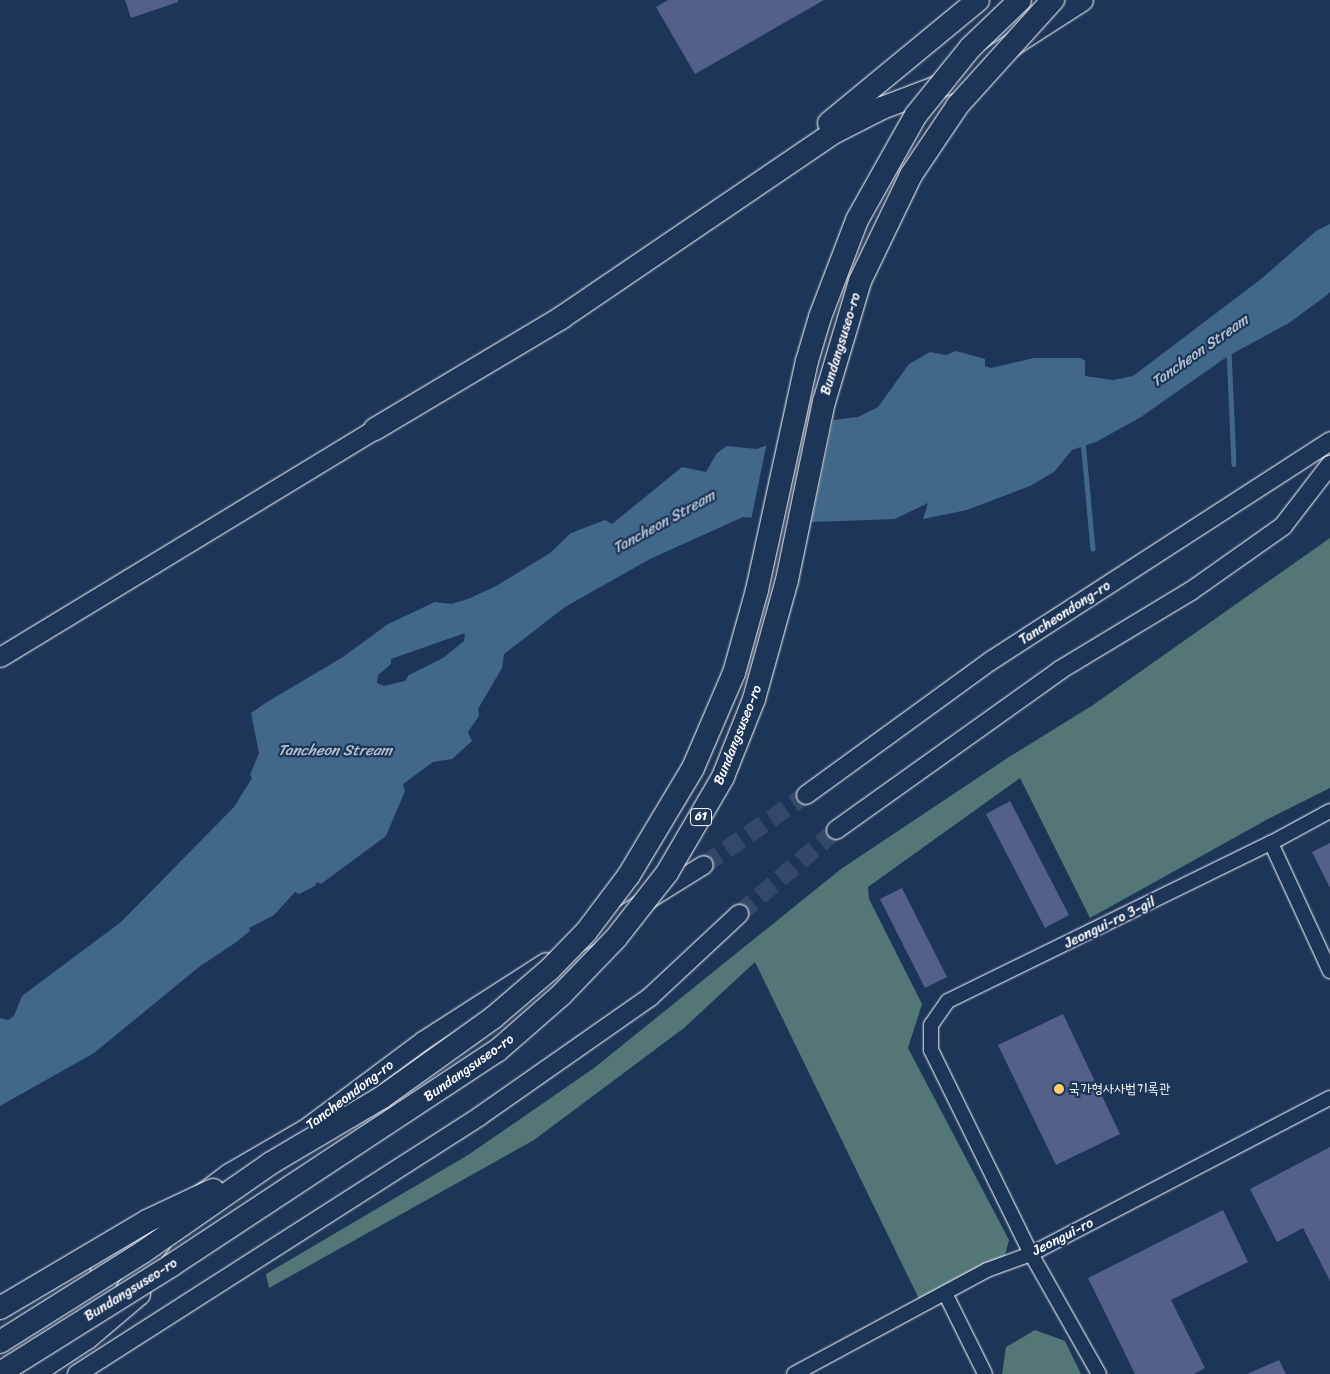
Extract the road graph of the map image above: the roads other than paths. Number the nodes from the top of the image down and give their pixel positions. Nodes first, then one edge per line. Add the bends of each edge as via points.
1 (978, 0) edge
2 (1020, 0) edge
3 (1053, 0) edge
4 (1082, 0) edge
5 (375, 429) junction
6 (1330, 441) edge
7 (1330, 465) edge
8 (0, 656) edge
9 (806, 795) tunnel mouth
10 (1330, 810) edge
11 (836, 830) tunnel mouth
12 (1271, 844) junction
13 (704, 865) tunnel mouth
14 (739, 914) tunnel mouth
15 (1330, 971) edge
16 (1330, 1098) edge
17 (270, 1163) junction
18 (229, 1173) junction
19 (1031, 1254) junction
20 (172, 1265) junction
21 (945, 1293) junction
22 (0, 1308) edge
23 (0, 1332) edge
24 (0, 1342) edge
25 (0, 1373) edge
26 (17, 1374) edge
27 (32, 1374) edge
28 (77, 1374) edge
29 (794, 1374) edge
30 (985, 1374) edge
31 (1099, 1374) edge

1 - 5 highway via 859,101 604,278 395,410
2 - 17 highway, Bundangsuseo-ro / 61, bridge via 970,48 916,115 857,220 807,361 757,590 734,673 693,768 650,844 586,932 550,969 494,1017 381,1098
3 - 20 highway, Bundangsuseo-ro / 61, bridge via 958,105 911,175 860,281 824,402 768,655 723,777 667,873 616,938 562,994 497,1051
4 - 5 highway via 959,79 882,108 835,132 561,318
5 - 8 main road
6 - 9 street, Tancheondong-ro via 992,660
7 - 11 street via 1283,526 1191,591 1060,670
10 - 12 street, Jeongui-ro 3-gil
12 - 15 street
12 - 19 street, Jeongui-ro 3-gil via 948,1001 931,1025 931,1050
13 - 18 street, Tancheondong-ro via 480,1003 305,1128
14 - 28 street via 650,998 496,1105
16 - 19 street, Jeongui-ro
17 - 22 highway, bridge via 147,1222
17 - 24 highway, Bundangsuseo-ro / 61, bridge via 143,1252
18 - 23 street, Tancheondong-ro via 96,1271
18 - 26 street via 173,1228 138,1276 98,1318
19 - 21 street, Jeongui-ro via 988,1270
19 - 31 street
20 - 25 highway, Bundangsuseo-ro / 61, bridge
20 - 27 highway, bridge via 87,1338
21 - 29 street, Jeongui-ro
21 - 30 street

